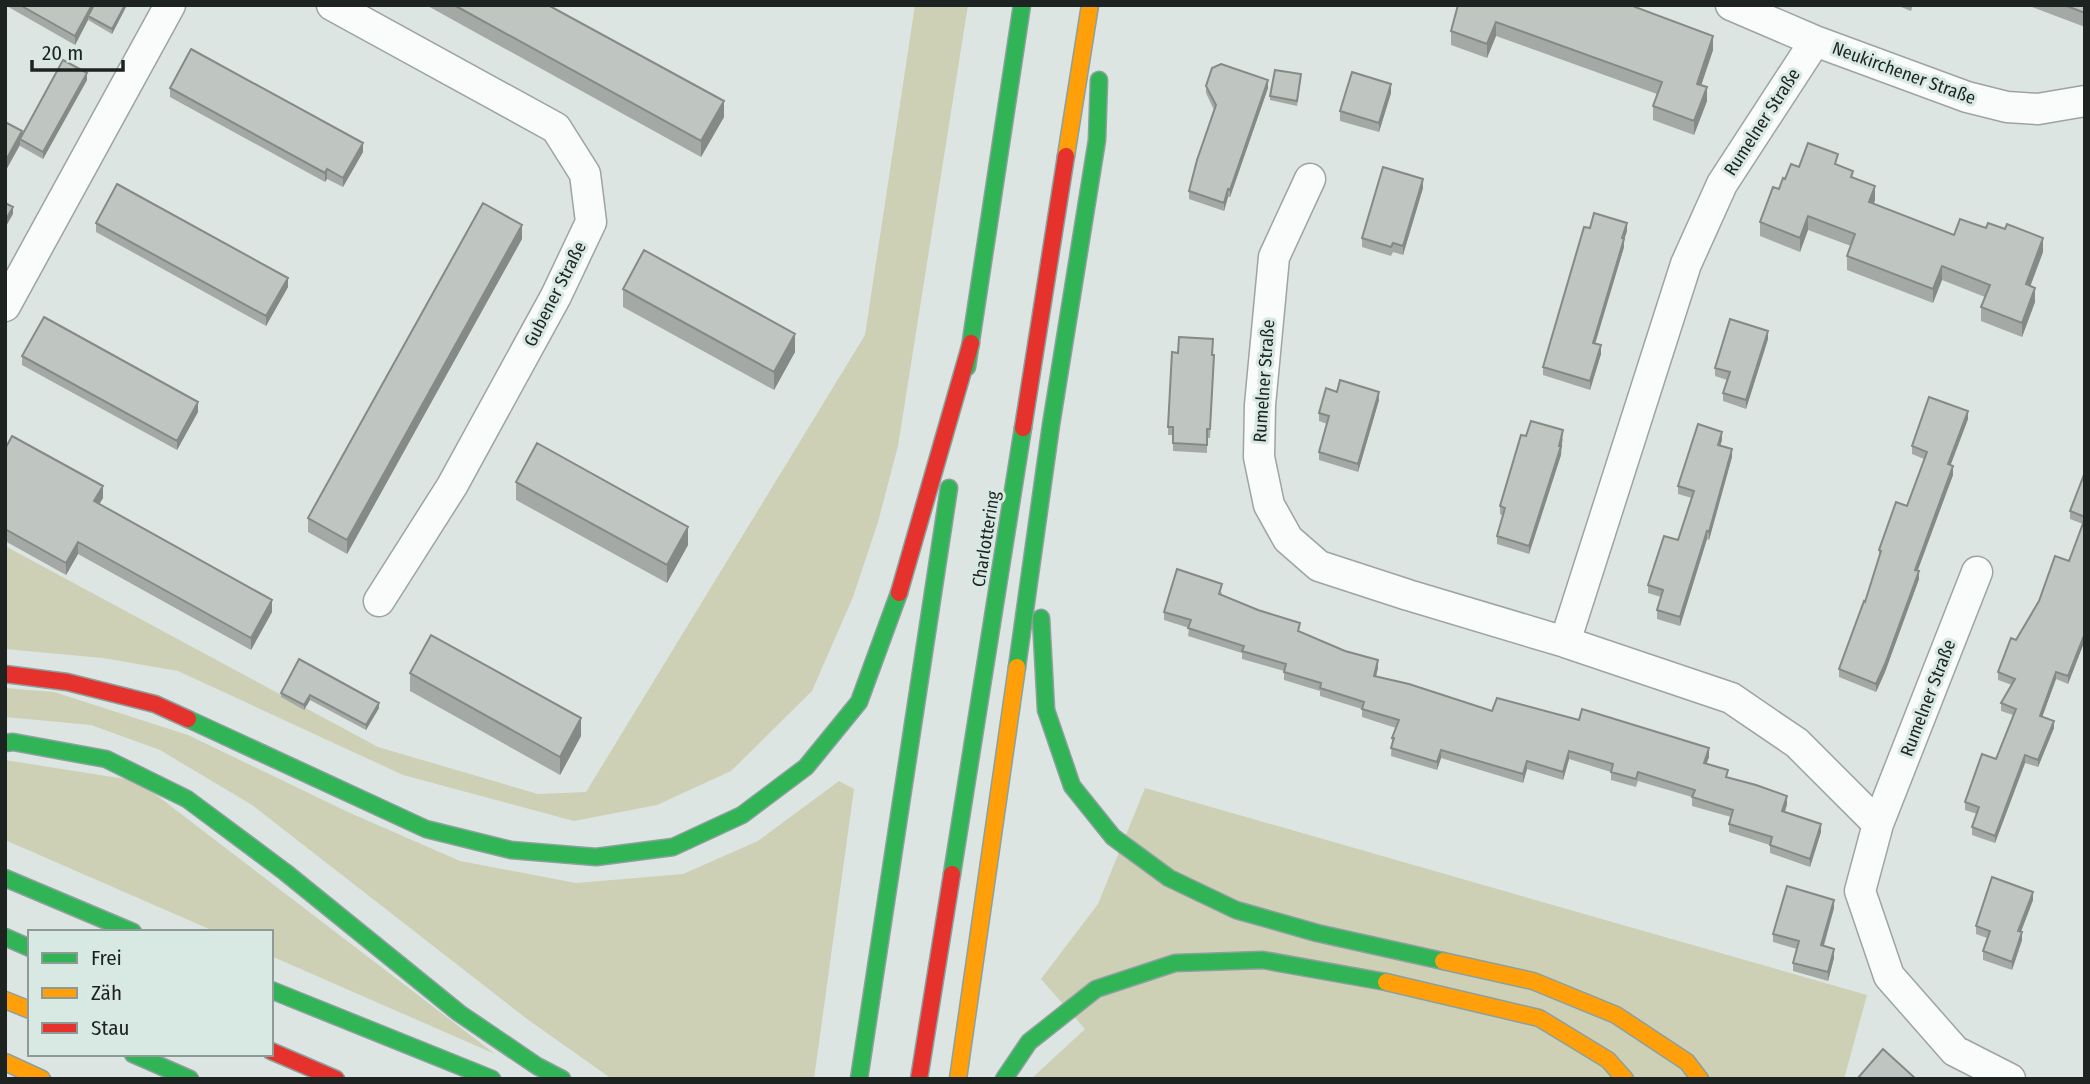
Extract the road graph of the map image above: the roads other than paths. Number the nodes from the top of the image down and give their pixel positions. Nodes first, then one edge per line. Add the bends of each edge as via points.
1 (170, 5) edge
2 (332, 5) edge
3 (1022, 5) edge
4 (1090, 5) edge
5 (1100, 5) edge
6 (1731, 5) edge
7 (1815, 41) junction
8 (2085, 101) edge
9 (1310, 179) dead end
10 (5, 306) edge
11 (971, 343) junction
12 (1051, 425) junction
13 (1977, 572) dead end
14 (379, 601) dead end
15 (1565, 642) junction
16 (5, 674) edge
17 (5, 743) edge
18 (1878, 824) junction
19 (5, 878) edge
20 (128, 930) edge
21 (5, 937) edge
22 (28, 946) edge
23 (273, 991) edge
24 (5, 999) edge
25 (28, 1009) edge
26 (273, 1052) edge
27 (138, 1056) edge
28 (5, 1062) edge
29 (42, 1079) edge
30 (190, 1079) edge
31 (336, 1079) edge
32 (492, 1079) edge
33 (562, 1079) edge
34 (859, 1079) edge
35 (919, 1079) edge
36 (958, 1079) edge
37 (1004, 1079) edge
38 (1625, 1079) edge
39 (1700, 1079) edge
40 (2010, 1079) edge

1 - 10 street
2 - 14 street, Gubener Straße via 556,128 585,174 591,222 556,296 452,486
3 - 11 highway
4 - 35 highway, Charlottering
5 - 12 highway via 1097,140
6 - 7 street, Neukirchener Straße
7 - 8 street, Neukirchener Straße via 2007,107 2038,109
7 - 15 street, Rumelner Straße via 1722,184 1686,264
9 - 15 street, Rumelner Straße via 1274,257 1260,405 1259,457 1269,505 1288,539 1319,566
11 - 16 highway via 895,605 859,702 806,767 742,815 673,847 596,857 510,850 426,829 155,704 67,682
11 - 34 highway
12 - 36 highway
12 - 39 highway via 1041,622 1046,710 1072,786 1113,837 1170,878 1236,910 1317,933 1533,981 1616,1015 1687,1062
13 - 18 street, Rumelner Straße
15 - 18 street, Rumelner Straße via 1731,698 1797,743
17 - 33 highway via 106,759 187,799 459,1013
18 - 40 street, Rumelner Straße via 1860,891 1889,976 1955,1051
19 - 20 highway
21 - 22 highway
23 - 32 highway
24 - 25 highway
26 - 31 highway
27 - 30 highway
28 - 29 highway
37 - 38 highway via 1029,1042 1096,989 1175,963 1263,960 1393,983 1539,1018 1608,1060

